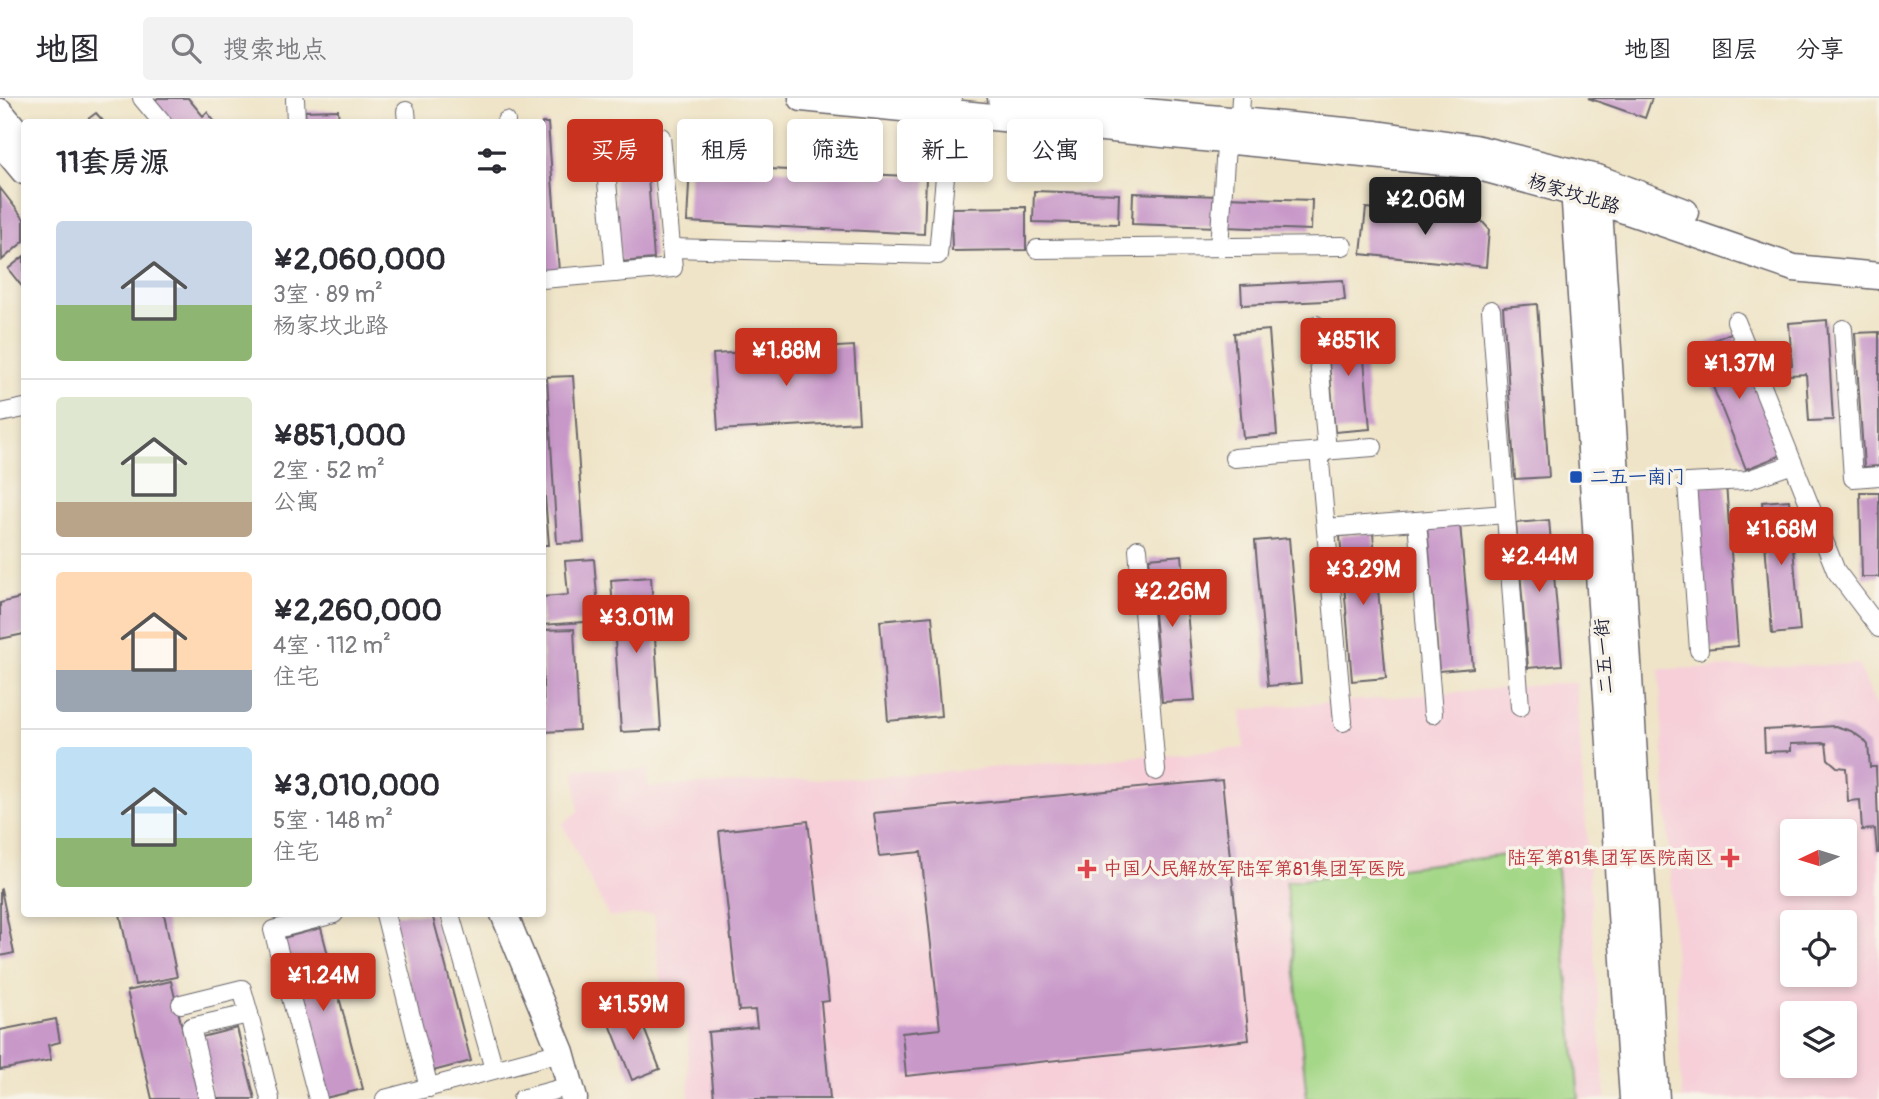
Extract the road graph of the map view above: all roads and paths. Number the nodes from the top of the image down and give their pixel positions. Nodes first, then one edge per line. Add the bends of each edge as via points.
1 (12, 98) edge
2 (142, 98) edge
3 (802, 98) edge
4 (1001, 98) edge
5 (295, 99) edge
6 (951, 105) edge
7 (1178, 116) edge
8 (160, 119) edge
9 (296, 119) edge
10 (1235, 124) edge
11 (10, 132) edge
12 (663, 149) edge
13 (21, 163) edge
14 (607, 182) edge
15 (1586, 186) junction
16 (1343, 246) dead end
17 (1219, 247) junction
18 (671, 248) junction
19 (1037, 249) dead end
20 (1879, 260) edge
21 (615, 273) junction
22 (1879, 276) edge
23 (546, 279) edge
24 (1491, 310) dead end
25 (1736, 321) dead end
26 (1316, 325) dead end
27 (1843, 330) dead end
28 (21, 409) edge
29 (0, 413) edge
30 (1373, 447) dead end
31 (1323, 451) junction
32 (1234, 458) dead end
33 (1793, 464) junction
34 (1879, 476) edge
35 (1506, 514) junction
36 (1417, 521) junction
37 (1326, 528) junction
38 (1138, 549) dead end
39 (1879, 628) edge
40 (1699, 650) dead end
41 (1618, 698) junction
42 (1520, 706) dead end
43 (1433, 714) dead end
44 (1343, 722) dead end
45 (1156, 771) dead end
46 (323, 917) edge
47 (385, 917) edge
48 (451, 917) edge
49 (506, 917) edge
50 (523, 917) edge
51 (181, 1004) dead end
52 (248, 1014) junction
53 (561, 1052) junction
54 (494, 1069) junction
55 (429, 1088) junction
56 (578, 1095) edge
57 (208, 1099) edge
58 (270, 1099) edge
59 (318, 1099) edge
60 (385, 1099) edge
61 (522, 1099) edge
62 (1633, 1099) edge
63 (1656, 1099) edge

1 - 11 main road
2 - 8 street
3 - 6 main road, 杨家坟北路
4 - 7 main road, 杨家坟北路
5 - 9 street
6 - 7 main road, 杨家坟北路
6 - 18 street via 939,255
7 - 10 main road, 杨家坟北路
10 - 15 main road, 杨家坟北路 via 1376,134 1475,148
10 - 17 street
11 - 13 main road
12 - 18 street
14 - 21 street
15 - 20 main road, 杨家坟北路 via 1797,253
15 - 22 main road, 杨家坟北路 via 1794,268
15 - 41 main road, 二五一街
16 - 17 street
17 - 19 street
18 - 21 street via 673,268
21 - 23 street
24 - 35 street
25 - 33 street
26 - 31 street
27 - 34 street via 1853,478
28 - 29 street
30 - 31 street
31 - 32 street
31 - 37 street
33 - 39 street via 1836,571
33 - 40 street via 1747,480 1687,483
35 - 36 street
35 - 42 street
36 - 37 street
36 - 43 street
37 - 44 street
38 - 45 street
41 - 62 main road, 二五一街
41 - 63 main road, 二五一街
46 - 59 street via 273,930
47 - 55 street
48 - 54 street
49 - 53 main road
50 - 56 main road via 578,1054
51 - 52 street via 242,989
52 - 57 street via 191,1027
52 - 58 street
53 - 54 street
53 - 56 main road
54 - 55 street
55 - 60 street
56 - 61 street

